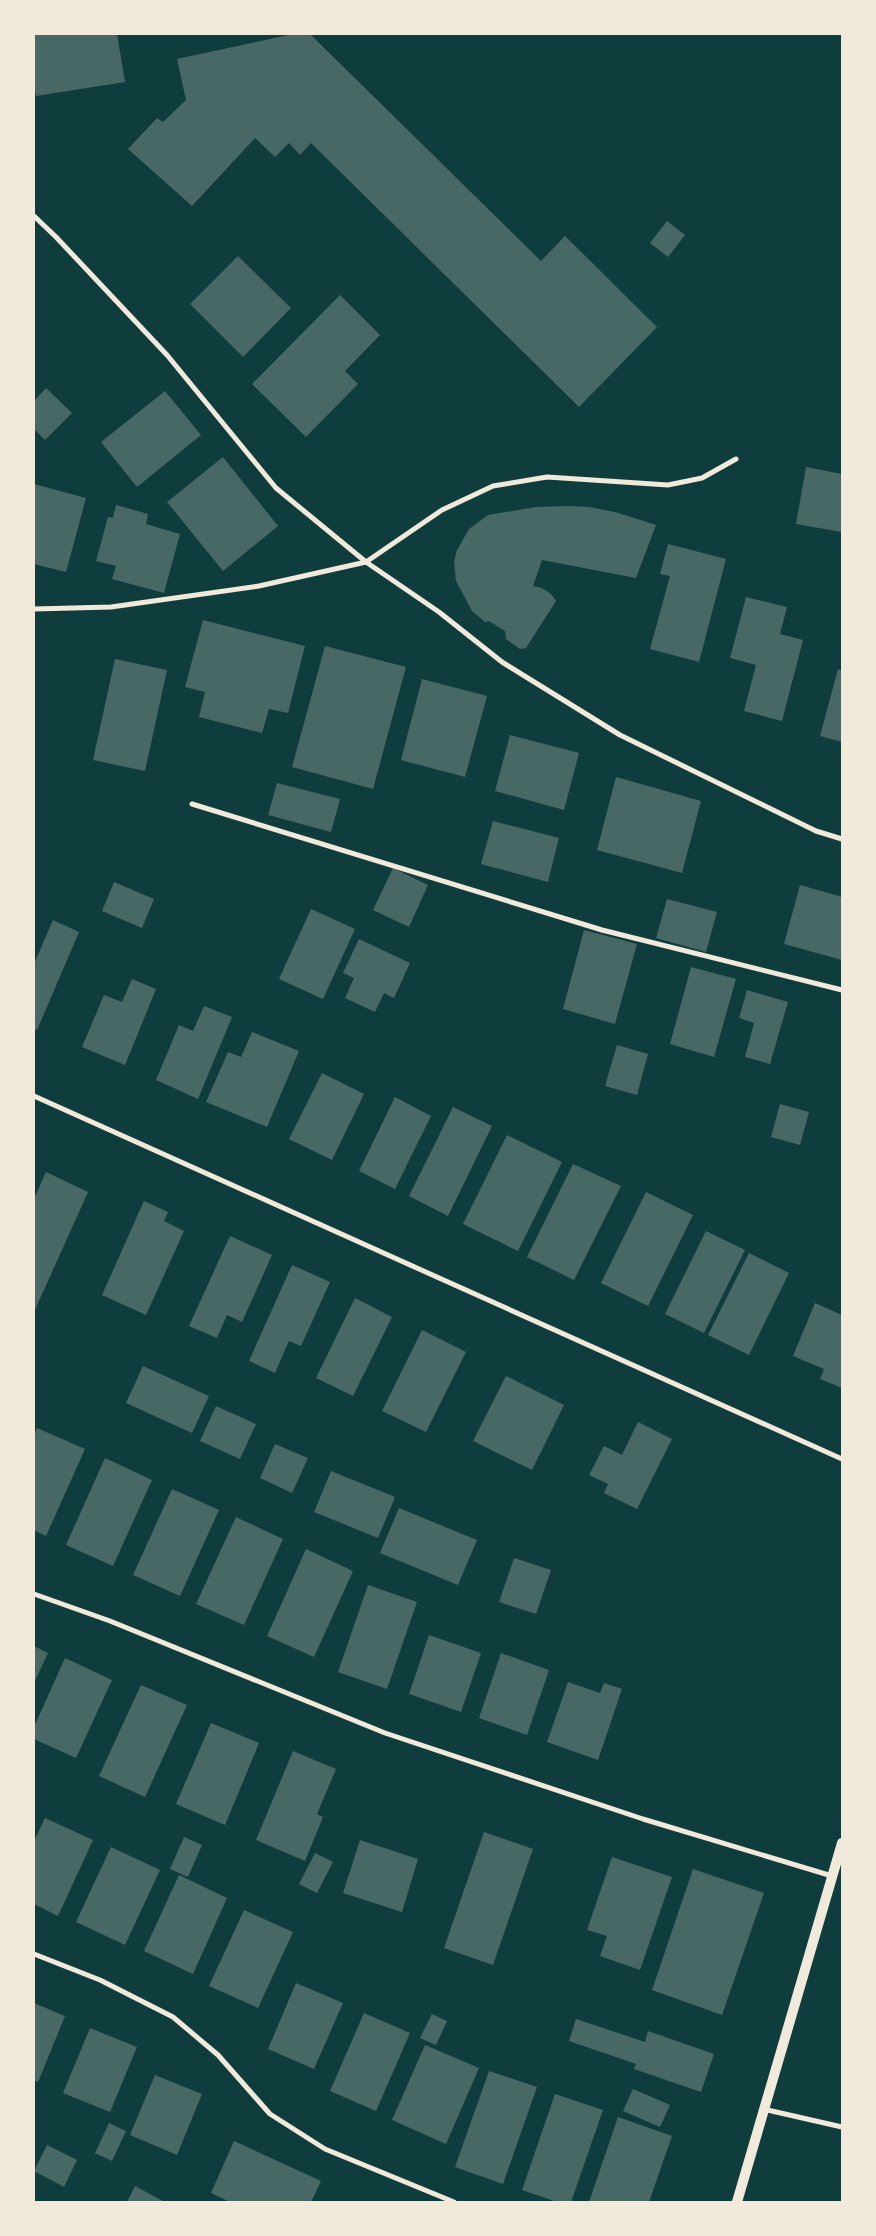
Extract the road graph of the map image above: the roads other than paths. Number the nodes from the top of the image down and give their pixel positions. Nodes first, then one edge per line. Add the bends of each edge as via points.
1 (34, 216) edge
2 (736, 459) dead end
3 (366, 562) junction
4 (34, 609) edge
5 (192, 804) dead end
6 (842, 839) edge
7 (842, 990) edge
8 (34, 1096) edge
9 (842, 1459) edge
10 (34, 1594) edge
11 (842, 1843) edge
12 (832, 1876) junction
13 (34, 1954) edge
14 (763, 2108) junction
15 (842, 2127) edge
16 (454, 2202) edge
17 (737, 2202) edge

1 - 3 street via 167,355 276,488
2 - 3 street via 702,478 668,485 547,477 492,486 442,510
3 - 4 street via 259,586 183,598 111,607
3 - 6 street via 439,612 502,662 620,735 816,831
5 - 7 street via 602,930
8 - 9 street
10 - 12 street via 110,1621 385,1733 643,1819
11 - 12 main road
12 - 14 main road
13 - 16 street via 100,1980 173,2017 218,2055 270,2114 325,2149
14 - 15 street
14 - 17 main road

